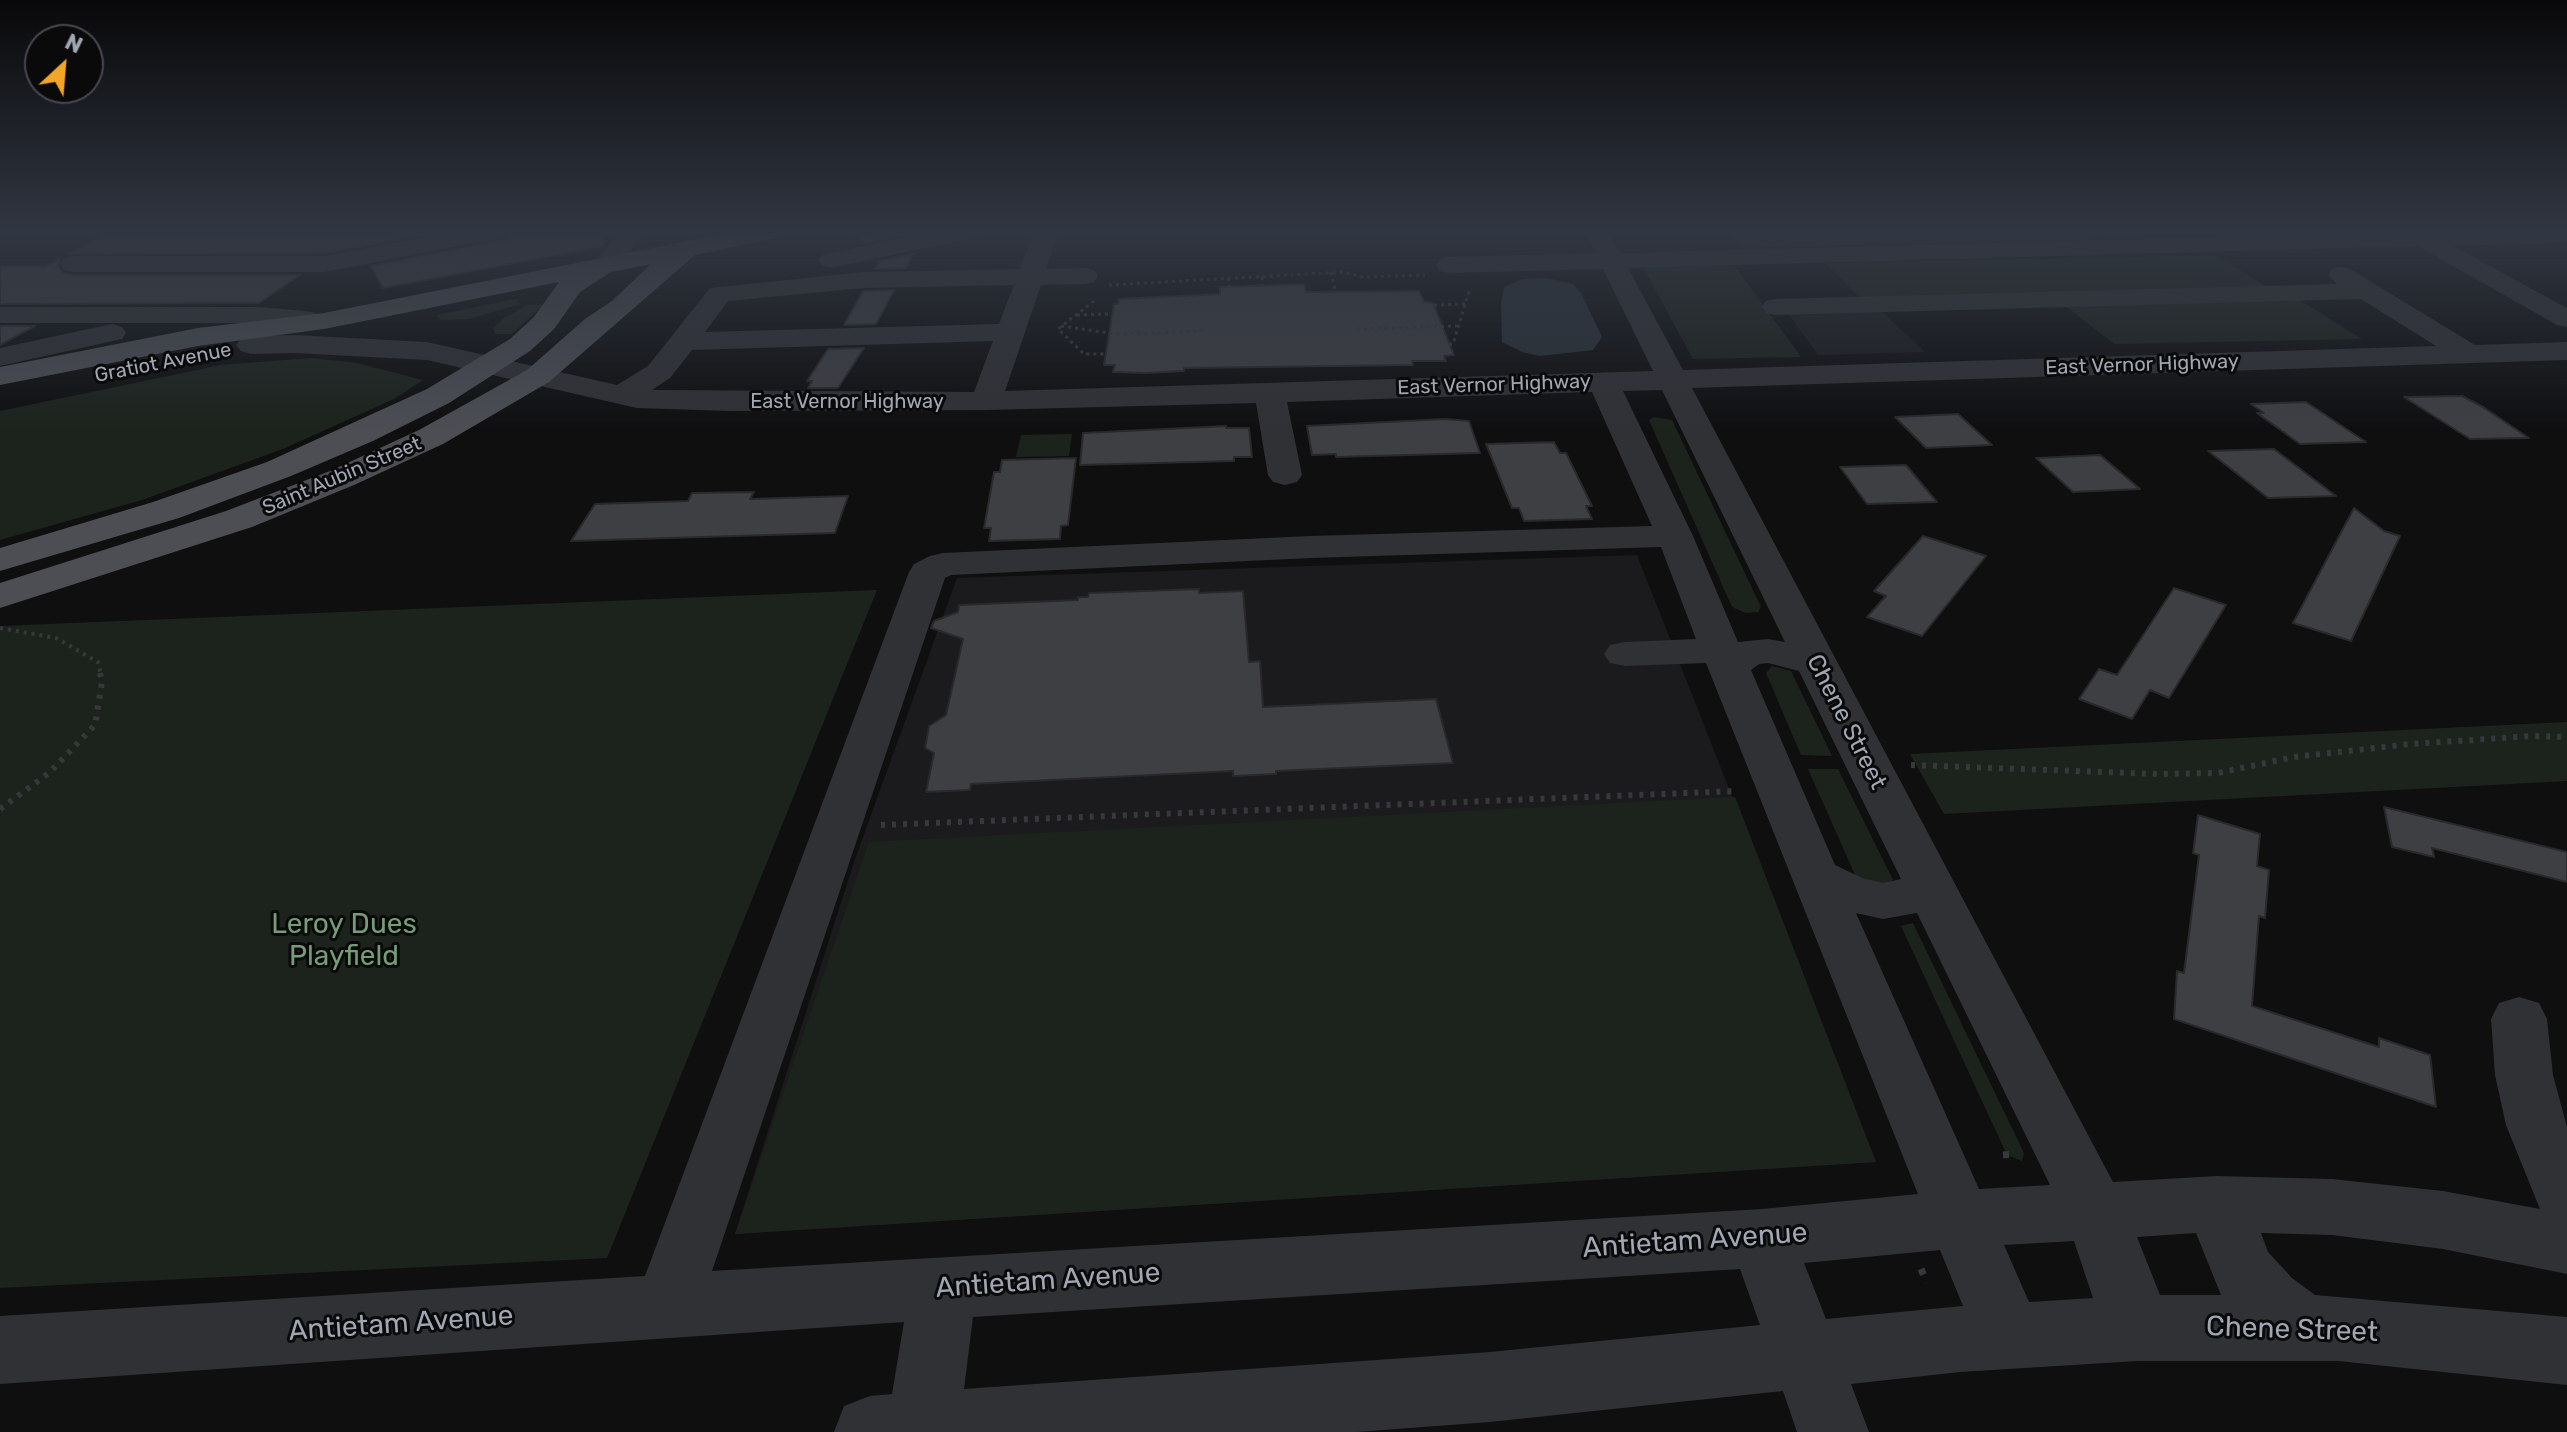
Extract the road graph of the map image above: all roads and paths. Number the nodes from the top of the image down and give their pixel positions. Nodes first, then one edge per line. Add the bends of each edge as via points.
1 (436, 299) edge
2 (561, 299) edge
3 (600, 299) edge
4 (630, 299) edge
5 (717, 299) edge
6 (1023, 299) edge
7 (1096, 299) edge
8 (1466, 299) edge
9 (1630, 299) edge
10 (1770, 299) edge
11 (2078, 299) edge
12 (2380, 299) edge
13 (2531, 299) edge
14 (1465, 304) junction
15 (1434, 305) dead end
16 (1776, 307) junction
17 (1108, 314) dead end
18 (0, 315) edge
19 (1076, 315) junction
20 (2567, 319) edge
21 (324, 321) junction
22 (595, 325) junction
23 (1061, 326) junction
24 (1458, 326) junction
25 (1357, 329) dead end
26 (1204, 331) dead end
27 (1011, 332) junction
28 (114, 333) dead end
29 (686, 341) junction
30 (1449, 344) dead end
31 (1878, 344) dead end
32 (251, 345) junction
33 (427, 351) junction
34 (2567, 351) edge
35 (1106, 354) dead end
36 (2469, 354) junction
37 (0, 357) edge
38 (489, 365) junction
39 (1910, 372) junction
40 (1824, 375) junction
41 (0, 376) edge
42 (538, 376) junction
43 (1270, 393) junction
44 (623, 395) junction
45 (0, 396) edge
46 (1684, 400) junction
47 (986, 401) junction
48 (1613, 401) junction
49 (279, 469) junction
50 (1285, 475) dead end
51 (318, 488) junction
52 (1675, 536) junction
53 (0, 560) edge
54 (0, 596) edge
55 (1790, 616) junction
56 (0, 628) edge
57 (1720, 643) junction
58 (1625, 654) dead end
59 (1816, 662) junction
60 (2567, 737) edge
61 (1912, 765) dead end
62 (1740, 791) dead end
63 (0, 809) edge
64 (837, 827) junction
65 (1815, 877) junction
66 (1928, 888) junction
67 (2519, 1019) dead end
68 (2567, 1199) edge
69 (2238, 1205) junction
70 (2096, 1213) junction
71 (1962, 1219) junction
72 (1762, 1238) junction
73 (2567, 1244) edge
74 (943, 1288) junction
75 (667, 1306) junction
76 (2302, 1327) junction
77 (2138, 1328) junction
78 (2009, 1335) junction
79 (0, 1350) edge
80 (2567, 1351) edge
81 (1805, 1354) junction
82 (905, 1431) edge
83 (1833, 1432) edge

1 - 21 main road, Gratiot Avenue
2 - 38 main road, Saint Aubin Street via 537,331
3 - 22 main road, Saint Aubin Street
4 - 22 main road
5 - 29 street
6 - 27 street
7 - 19 path
8 - 14 path
9 - 46 street, Chene Street
10 - 16 street
11 - 16 street
12 - 36 street
13 - 20 street
14 - 15 path
14 - 24 path
16 - 40 street
17 - 19 path
18 - 21 street, East Vernor Highway via 259,315
19 - 23 path
21 - 32 main road, Gratiot Avenue
21 - 33 street, East Vernor Highway via 412,339
21 - 41 main road, Gratiot Avenue via 198,337
22 - 42 main road, Saint Aubin Street
23 - 26 path via 1117,334
23 - 35 path via 1058,329 1084,354
24 - 25 path
24 - 30 path
27 - 29 street
27 - 47 street
28 - 37 street
29 - 44 street via 659,372
31 - 39 street
32 - 33 street, East Vernor Highway
32 - 45 main road, Gratiot Avenue
33 - 38 street, East Vernor Highway
34 - 36 street, East Vernor Highway
36 - 39 street, East Vernor Highway
38 - 42 street, East Vernor Highway
38 - 49 main road, Saint Aubin Street via 376,428
39 - 40 street, East Vernor Highway
40 - 46 street, East Vernor Highway
42 - 44 street, East Vernor Highway
42 - 51 main road, Saint Aubin Street via 431,437
43 - 47 street, East Vernor Highway
43 - 48 street, East Vernor Highway
43 - 50 street
44 - 47 street, East Vernor Highway via 679,402
46 - 48 street, East Vernor Highway
46 - 48 street via 1670,412 1638,412
46 - 55 street, Chene Street
48 - 52 street
49 - 51 main road
49 - 53 main road, Saint Aubin Street
51 - 54 main road, Saint Aubin Street via 196,534
52 - 57 street
52 - 64 street via 943,564 928,572
55 - 57 street via 1783,622 1751,625
55 - 59 street, Chene Street
56 - 63 path via 56,638 81,650 98,662 102,682 95,725 49,773
57 - 58 street
57 - 59 street
57 - 65 street
59 - 66 street, Chene Street
60 - 61 path via 2411,744 2294,757 2218,773
62 - 64 path
64 - 75 street
65 - 66 street via 1883,901
65 - 71 street
66 - 70 street, Chene Street
67 - 68 street via 2536,1125
69 - 70 street
69 - 73 street via 2332,1207 2443,1220
69 - 76 street via 2228,1232 2243,1272
70 - 71 street, Antietam Avenue
70 - 77 street, Chene Street
71 - 72 street, Antietam Avenue
71 - 78 street
72 - 74 street, Antietam Avenue
72 - 81 street
74 - 75 street, Antietam Avenue
74 - 82 street
75 - 79 street, Antietam Avenue
76 - 77 street, Chene Street
76 - 80 street, Chene Street
77 - 78 street
78 - 81 street
81 - 82 street via 1490,1387
81 - 83 street

